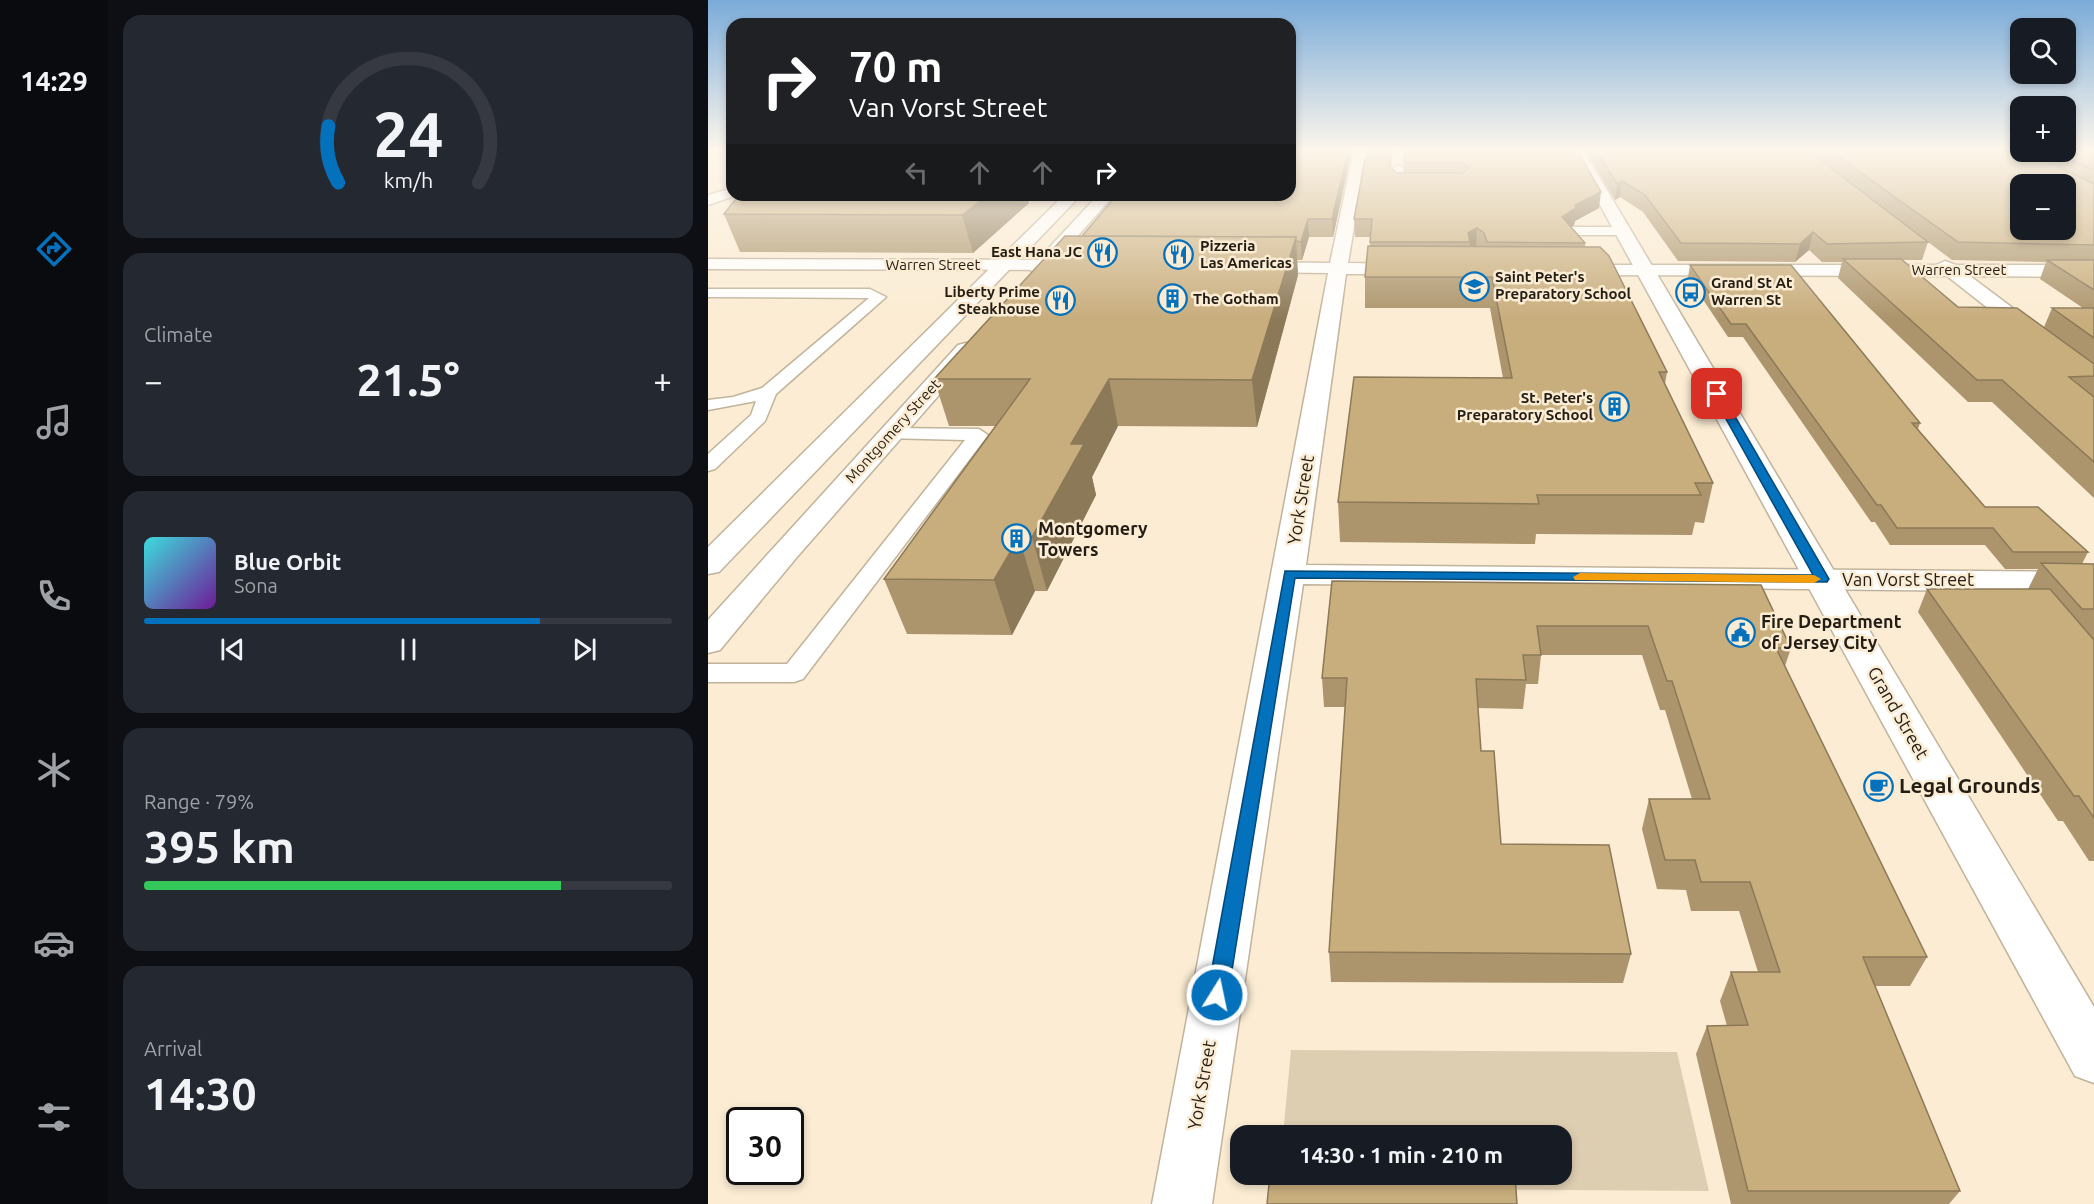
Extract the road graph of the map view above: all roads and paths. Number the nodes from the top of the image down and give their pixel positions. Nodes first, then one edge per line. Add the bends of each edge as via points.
1 (1062, 206) edge
2 (1099, 206) edge
3 (1362, 206) edge
4 (1609, 206) edge
5 (1623, 231) junction
6 (1571, 237) edge
7 (1929, 254) edge
8 (708, 264) edge
9 (1003, 265) junction
10 (1043, 265) junction
11 (1095, 266) edge
12 (1234, 267) edge
13 (1338, 268) junction
14 (1425, 269) edge
15 (1550, 269) edge
16 (1646, 270) junction
17 (1950, 270) junction
18 (2094, 271) edge
19 (1024, 286) edge
20 (708, 294) edge
21 (986, 327) edge
22 (2094, 380) edge
23 (768, 392) junction
24 (708, 405) edge
25 (891, 434) junction
26 (708, 465) edge
27 (786, 550) junction
28 (712, 551) edge
29 (1289, 574) junction
30 (1822, 579) junction
31 (2094, 582) edge
32 (708, 642) edge
33 (708, 673) edge
34 (2094, 1057) edge
35 (1182, 1204) edge

1 - 9 street, Montgomery Street
2 - 10 street
3 - 13 street, York Street
4 - 5 street, Grand Street
5 - 6 lane via 1574,231
5 - 16 street, Grand Street
7 - 17 street
8 - 9 street, Warren Street
9 - 10 street, Warren Street
9 - 28 street, Montgomery Street
10 - 11 street, Warren Street
10 - 19 street
12 - 13 street
13 - 14 street
13 - 29 street, York Street
15 - 16 street, Warren Street
16 - 17 street, Warren Street
16 - 30 street, Grand Street
17 - 18 street, Warren Street
17 - 22 street
20 - 23 lane via 870,293 879,297
21 - 25 street, Montgomery Street
23 - 24 lane
23 - 26 lane via 759,417
25 - 27 street, Montgomery Street
25 - 33 lane via 979,435 794,672
27 - 28 street
27 - 32 street, Montgomery Street
29 - 30 street, Van Vorst Street
29 - 35 street, York Street
30 - 31 street, Van Vorst Street
30 - 34 street, Grand Street

